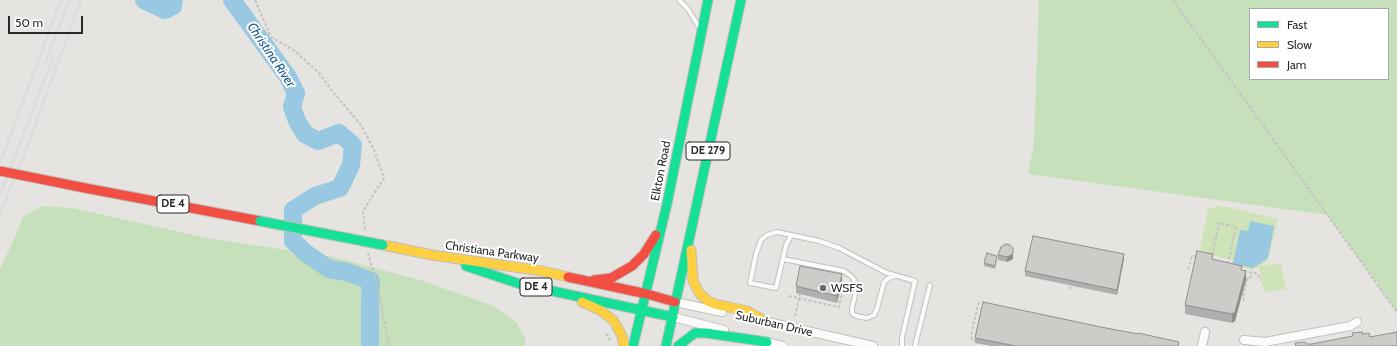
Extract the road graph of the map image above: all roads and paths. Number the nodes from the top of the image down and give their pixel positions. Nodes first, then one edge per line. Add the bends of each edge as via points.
1 (256, 0) edge
2 (680, 0) edge
3 (708, 0) edge
4 (741, 0) edge
5 (1173, 0) edge
6 (701, 31) junction
7 (0, 171) edge
8 (661, 226) junction
9 (365, 234) dead end
10 (791, 236) junction
11 (689, 237) junction
12 (367, 249) dead end
13 (432, 255) junction
14 (1200, 257) edge
15 (783, 259) junction
16 (1211, 259) edge
17 (1222, 262) edge
18 (1228, 263) junction
19 (1227, 268) edge
20 (1188, 269) dead end
21 (1239, 270) edge
22 (1245, 271) junction
23 (1252, 272) junction
24 (896, 276) junction
25 (1247, 278) junction
26 (1261, 280) dead end
27 (588, 281) junction
28 (1072, 282) edge
29 (930, 285) dead end
30 (1070, 289) dead end
31 (552, 291) junction
32 (839, 293) edge
33 (647, 294) junction
34 (800, 294) edge
35 (789, 296) dead end
36 (798, 298) junction
37 (979, 301) dead end
38 (1244, 301) dead end
39 (675, 302) junction
40 (643, 310) junction
41 (1397, 312) edge
42 (795, 316) dead end
43 (673, 317) junction
44 (767, 322) junction
45 (1357, 322) dead end
46 (1205, 332) dead end
47 (1244, 340) dead end
48 (976, 341) edge
49 (768, 342) junction
50 (389, 346) edge
51 (624, 346) edge
52 (633, 346) edge
53 (666, 346) edge
54 (678, 346) edge
55 (783, 346) edge
56 (873, 346) edge
57 (902, 346) edge
58 (915, 346) edge
59 (1202, 346) edge

1 - 9 path via 271,37 295,51 319,73 361,125 374,150 384,178 363,211
2 - 6 lane
3 - 6 main road, Elkton Road / DE 279
4 - 11 main road, DE 279
5 - 41 path
6 - 8 main road, Elkton Road / DE 279
7 - 13 main road, DE 4, bridge
8 - 27 main road via 644,254 632,266 611,278
8 - 33 main road, Elkton Road / DE 279
10 - 15 lane
10 - 15 lane via 776,232 767,234 761,240 750,283 776,288
10 - 24 lane via 839,248
11 - 39 main road, DE 279
11 - 44 main road via 693,281 700,294 715,304 747,311
12 - 50 path
13 - 27 main road, Christiana Parkway / DE 4 via 542,271
13 - 31 main road, Christiana Parkway / DE 4 via 520,284
14 - 20 path via 1192,256
15 - 24 lane via 844,271 852,276 856,283 856,291 852,313 867,318 874,315 877,309 884,282
16 - 18 path via 1219,223 1236,227
17 - 18 path
18 - 19 path
21 - 22 path
22 - 23 path
22 - 25 path via 1244,277
23 - 25 path via 1250,279
23 - 26 path via 1258,274
24 - 57 lane via 915,281
25 - 38 path
27 - 33 main road, Christiana Parkway / DE 4
28 - 30 path
29 - 58 lane
31 - 40 main road, Christiana Parkway / DE 4
31 - 51 main road via 589,305 614,321
32 - 36 path via 842,294 839,307
33 - 39 main road, Christiana Parkway / DE 4
33 - 40 main road, Elkton Road / DE 279
34 - 36 path
35 - 36 path
36 - 42 path
37 - 48 path via 971,335 972,340
39 - 43 main road
39 - 44 street, Suburban Drive
40 - 43 main road, Christiana Parkway / DE 4
40 - 52 main road, Elkton Road
43 - 49 street, Suburban Drive
43 - 53 main road
44 - 56 street, Suburban Drive
45 - 47 street via 1350,326 1265,342
46 - 59 street
49 - 54 main road via 695,333
49 - 55 street, Suburban Drive

